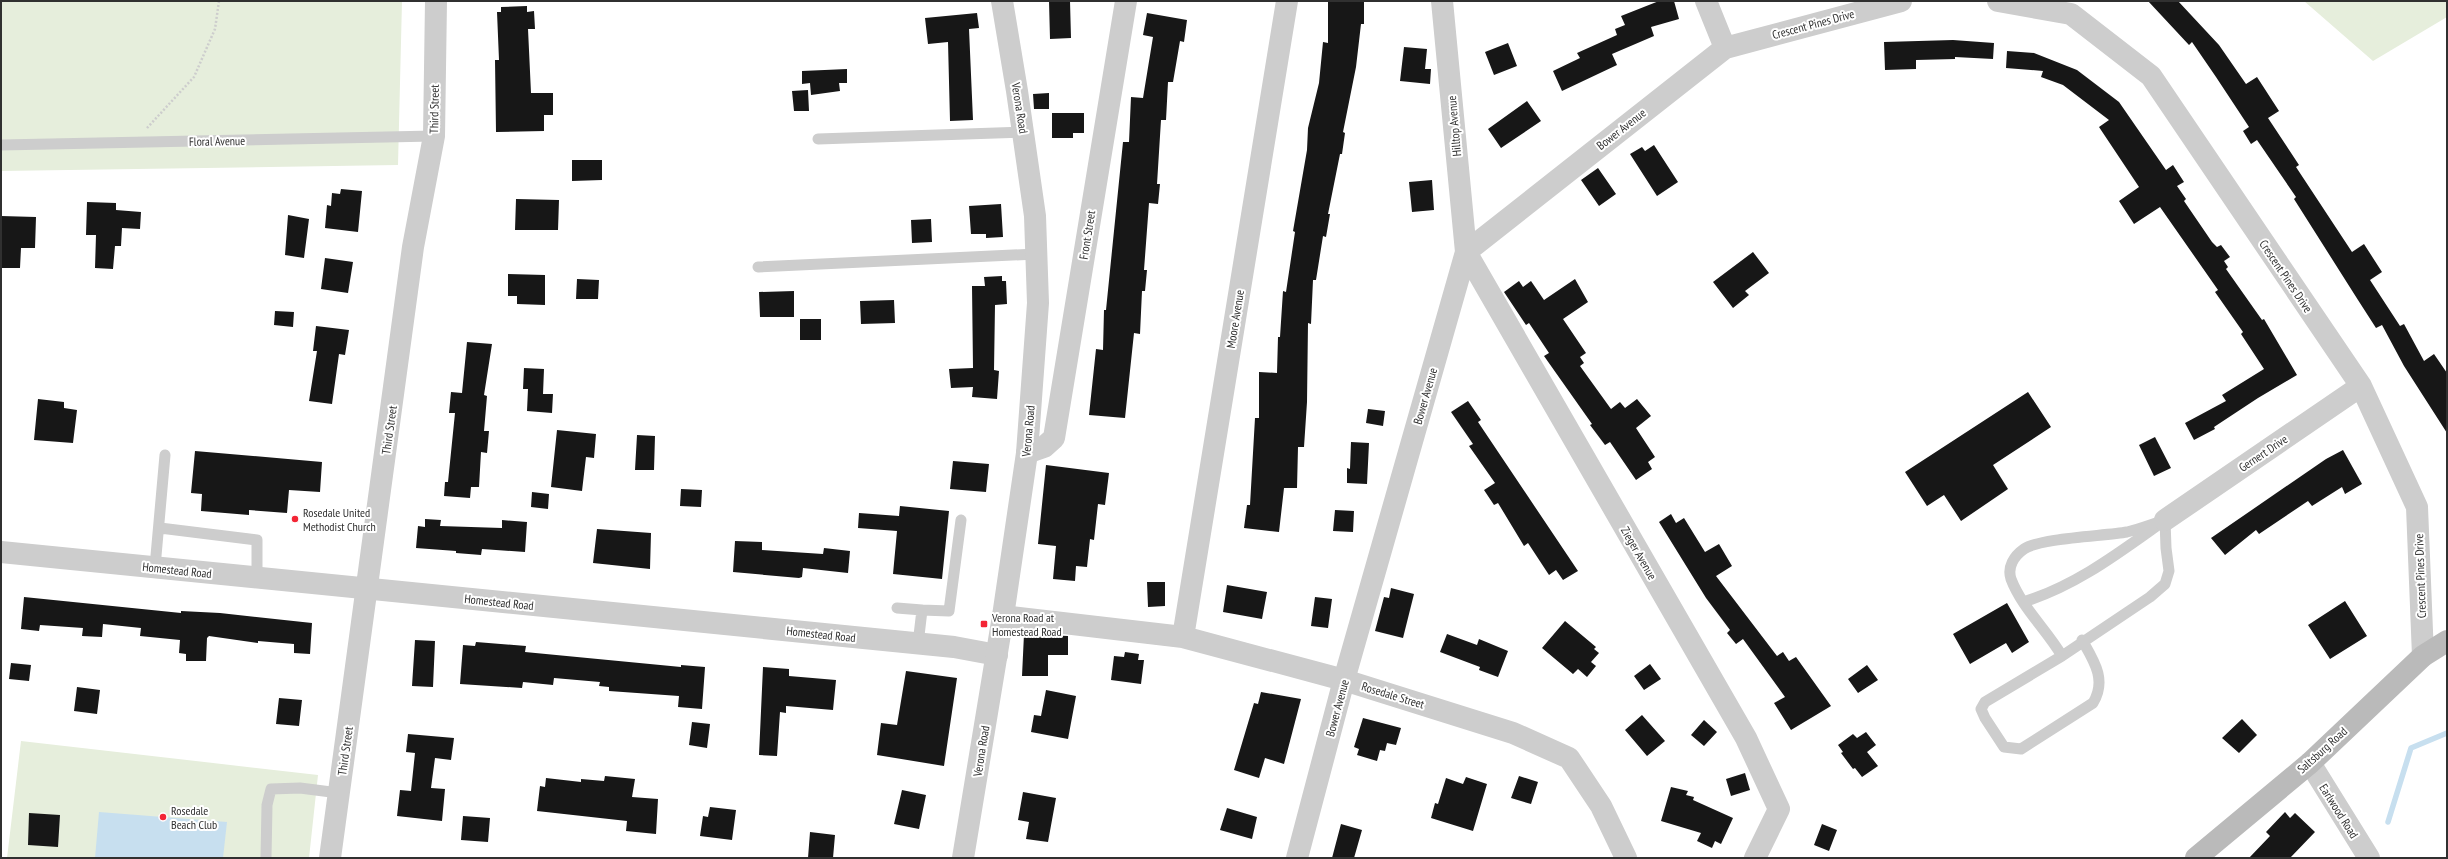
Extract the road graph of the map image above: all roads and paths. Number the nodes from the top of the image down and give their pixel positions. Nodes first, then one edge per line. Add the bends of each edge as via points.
1 (219, 1) edge
2 (436, 1) edge
3 (1002, 1) edge
4 (1126, 1) edge
5 (1286, 1) edge
6 (1442, 1) edge
7 (1706, 1) edge
8 (1901, 1) edge
9 (1998, 1) edge
10 (1725, 48) junction
11 (1023, 132) junction
12 (434, 136) junction
13 (818, 139) dead end
14 (133, 142) junction
15 (1, 145) edge
16 (1466, 252) junction
17 (1036, 254) junction
18 (758, 267) dead end
19 (2361, 386) junction
20 (1027, 453) junction
21 (165, 455) dead end
22 (961, 520) dead end
23 (2165, 520) junction
24 (160, 528) junction
25 (1, 552) edge
26 (154, 567) junction
27 (257, 578) junction
28 (368, 589) junction
29 (2023, 602) junction
30 (896, 608) dead end
31 (922, 610) junction
32 (1003, 616) junction
33 (1183, 637) junction
34 (2082, 640) junction
35 (2447, 641) edge
36 (918, 644) junction
37 (997, 655) junction
38 (2062, 656) junction
39 (2423, 656) junction
40 (1344, 680) junction
41 (2310, 763) junction
42 (340, 792) junction
43 (266, 858) edge
44 (330, 858) edge
45 (963, 858) edge
46 (1297, 858) edge
47 (1626, 858) edge
48 (1755, 858) edge
49 (2196, 858) edge
50 (2369, 858) edge

1 - 14 path via 215,29 194,77
2 - 12 street, Third Street
3 - 11 street, Verona Road
4 - 20 street, Front Street via 1054,438 1044,446
5 - 33 street, Moore Avenue
6 - 16 street, Hilltop Avenue
7 - 10 street
8 - 10 street, Crescent Pines Drive
9 - 19 street, Crescent Pines Drive via 2071,14 2151,76
10 - 16 street, Bower Avenue
11 - 13 lane
11 - 17 street, Verona Road via 1035,216
12 - 14 lane, Floral Avenue
12 - 28 street, Third Street via 413,247
14 - 15 lane, Floral Avenue
16 - 40 street, Bower Avenue
16 - 48 street, Zieger Avenue via 1750,745 1779,809
17 - 18 lane
17 - 20 street, Verona Road via 1038,303
19 - 23 street, Gernert Drive
19 - 39 street, Crescent Pines Drive via 2417,507
20 - 32 street, Verona Road
21 - 24 lane
22 - 31 lane via 949,611
23 - 29 lane via 2108,560 2057,590
23 - 29 lane via 2127,532 2025,548 2013,558 2009,569 2011,579
23 - 34 lane via 2170,571 2165,584 2150,597
24 - 26 lane
24 - 27 lane via 257,540
25 - 26 street, Homestead Road
26 - 27 street, Homestead Road
27 - 28 street, Homestead Road
28 - 36 street, Homestead Road
28 - 42 street, Third Street
29 - 38 lane
30 - 31 lane
31 - 36 lane
32 - 33 street, Rosedale Street
32 - 37 street, Verona Road
33 - 40 street, Rosedale Street
34 - 38 lane
34 - 38 lane via 2100,678 2098,694 2093,703 2021,749 2004,747 1984,718 1981,709 1985,702
35 - 39 main road, Saltsburg Road
36 - 37 street, Homestead Road
37 - 45 street, Verona Road
39 - 41 main road, Saltsburg Road
40 - 46 street, Bower Avenue
40 - 47 street, Rosedale Street via 1512,733 1569,758 1602,806
41 - 49 main road, Saltsburg Road
41 - 50 street, Earlwood Road
42 - 43 lane via 300,788 271,789 267,805
42 - 44 street, Third Street

